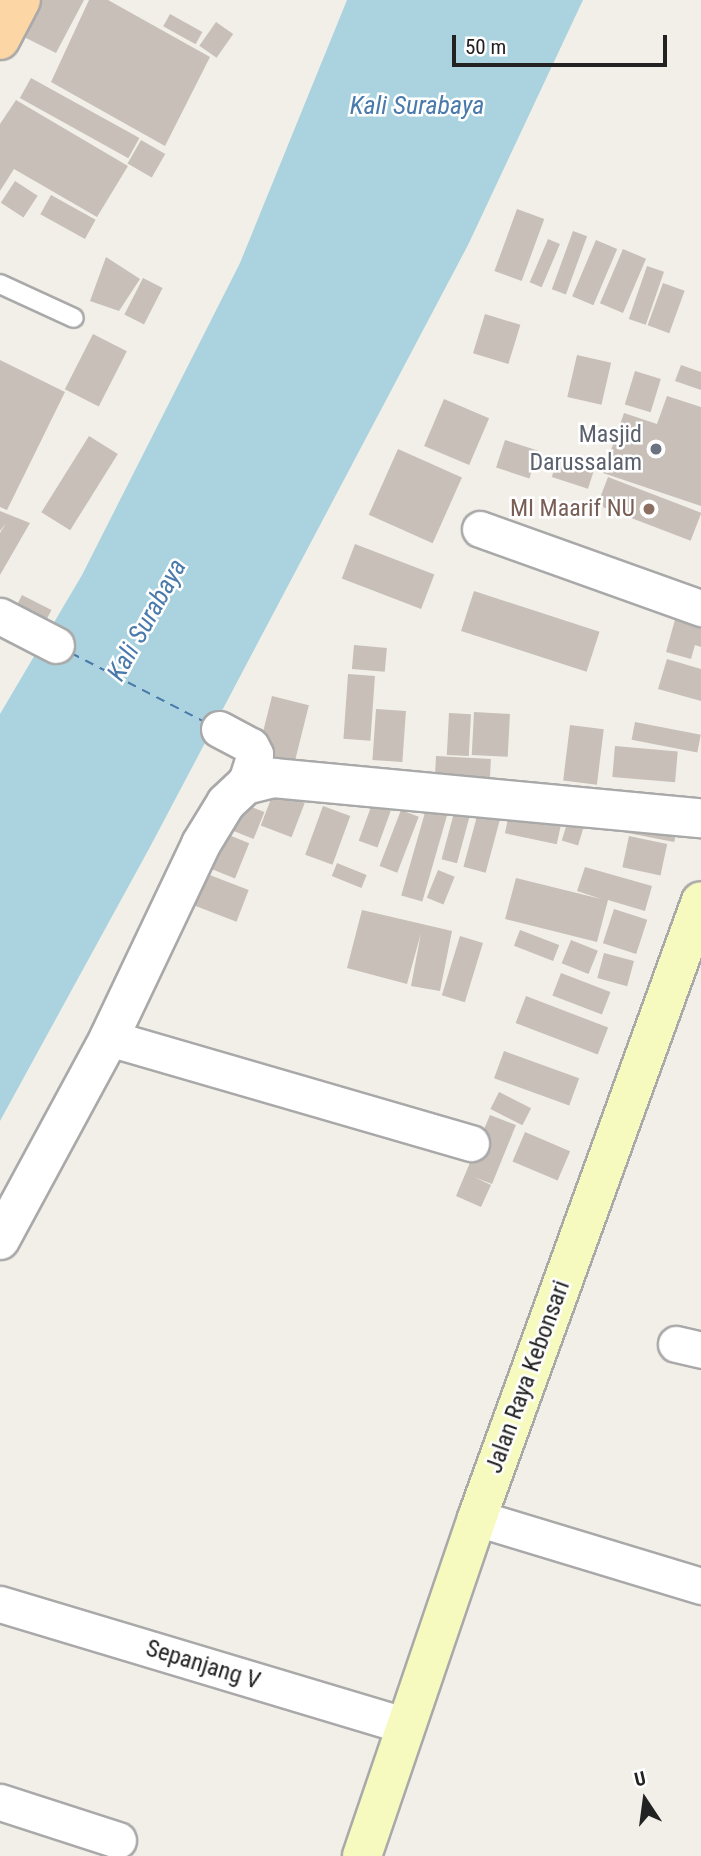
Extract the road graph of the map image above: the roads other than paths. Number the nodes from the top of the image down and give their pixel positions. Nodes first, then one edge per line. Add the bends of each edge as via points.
1 (21, 0) edge
2 (0, 40) edge
3 (0, 284) edge
4 (74, 318) dead end
5 (480, 529) dead end
6 (701, 608) edge
7 (0, 616) edge
8 (56, 645) dead end
9 (219, 729) dead end
10 (245, 785) junction
11 (701, 818) edge
12 (701, 901) edge
13 (109, 1038) junction
14 (471, 1143) dead end
15 (0, 1240) edge
16 (477, 1518) junction
17 (701, 1587) edge
18 (0, 1604) edge
19 (407, 1726) junction
20 (0, 1802) edge
21 (118, 1840) dead end
22 (362, 1856) edge

1 - 2 main road
3 - 4 lane
5 - 6 street
7 - 8 street
9 - 10 street via 251,746 255,754
10 - 11 street via 274,778
10 - 13 street via 226,803 201,844
12 - 16 main road, Jalan Raya Kebonsari
13 - 14 street
13 - 15 street
16 - 17 street
16 - 19 main road, Jalan Raya Kebonsari
18 - 19 street, Sepanjang V
19 - 22 main road, Jalan Raya Kebonsari
20 - 21 street

